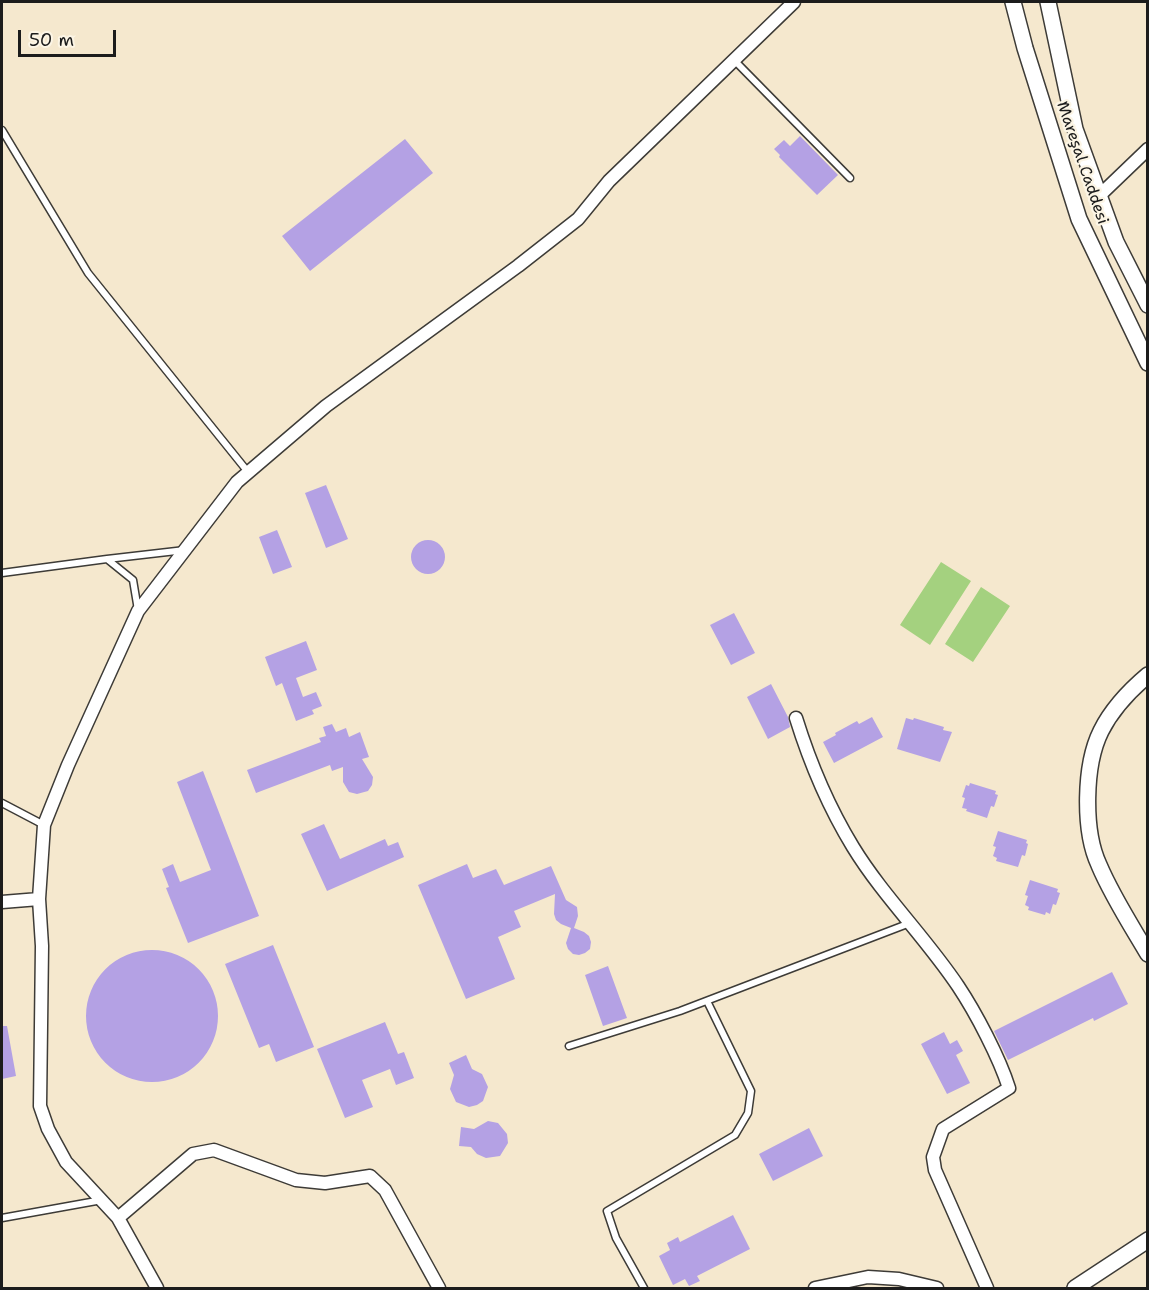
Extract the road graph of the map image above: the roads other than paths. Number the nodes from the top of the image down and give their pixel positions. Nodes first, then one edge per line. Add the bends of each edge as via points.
1 (794, 2) edge
2 (1013, 2) edge
3 (1048, 2) edge
4 (734, 60) junction
5 (2, 130) edge
6 (1148, 149) edge
7 (850, 178) dead end
8 (1099, 196) junction
9 (1148, 305) edge
10 (1148, 363) edge
11 (248, 472) junction
12 (185, 550) junction
13 (107, 559) junction
14 (2, 573) edge
15 (138, 611) junction
16 (1148, 675) edge
17 (796, 718) dead end
18 (2, 803) edge
19 (44, 825) junction
20 (39, 899) junction
21 (2, 903) edge
22 (910, 923) junction
23 (1148, 954) edge
24 (707, 1001) junction
25 (569, 1046) dead end
26 (102, 1200) junction
27 (2, 1218) edge
28 (118, 1218) junction
29 (1148, 1240) edge
30 (898, 1284) edge
31 (157, 1288) edge
32 (439, 1288) edge
33 (644, 1288) edge
34 (815, 1288) edge
35 (935, 1288) edge
36 (987, 1288) edge
37 (1075, 1288) edge

1 - 4 street
2 - 10 street, Mareşal Caddesi via 1079,219
3 - 8 street, Mareşal Caddesi via 1075,129
4 - 7 lane
4 - 11 street via 609,181 578,219 326,406
5 - 11 lane via 88,273
6 - 8 street
8 - 9 street, Mareşal Caddesi via 1116,242
11 - 12 street
12 - 13 lane
12 - 15 street
13 - 14 lane
13 - 15 lane via 134,580
15 - 19 street
16 - 23 street via 1118,704 1100,733 1087,800 1089,838 1099,865
17 - 22 street via 809,759 854,848
18 - 19 lane
19 - 20 street
20 - 21 street
20 - 26 street via 40,1106 66,1162
22 - 24 lane
22 - 36 street via 958,986 1009,1088 943,1129 933,1157 935,1170
24 - 25 lane
24 - 33 lane via 751,1091 748,1113 735,1135 607,1211 616,1238
26 - 27 lane
26 - 28 street
28 - 31 street
28 - 32 street via 193,1154 214,1150 296,1180 325,1183 370,1176 385,1190
29 - 37 street
30 - 34 street via 868,1277
30 - 35 street

